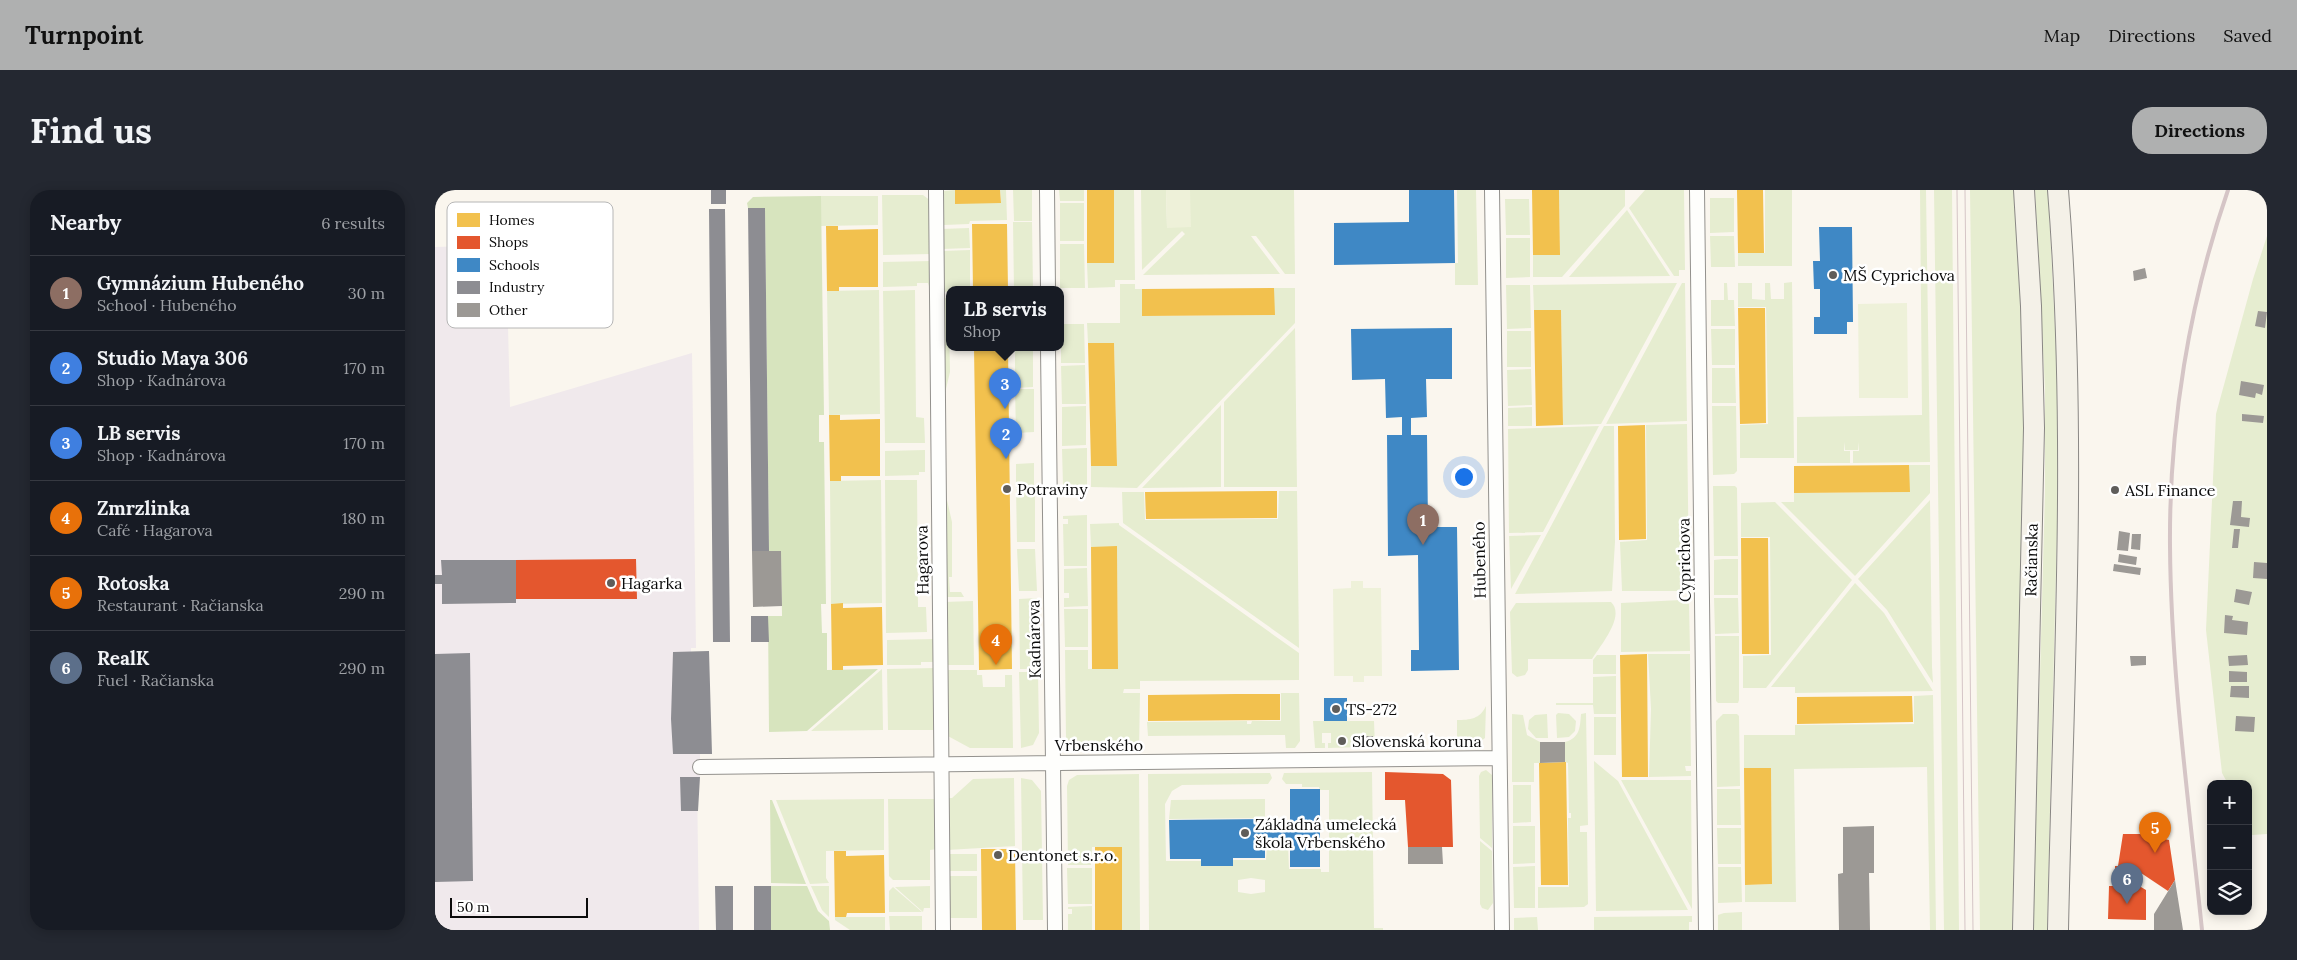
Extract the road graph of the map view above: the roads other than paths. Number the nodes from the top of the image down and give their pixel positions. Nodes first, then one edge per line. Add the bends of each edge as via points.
1 (936, 190) edge
2 (1047, 190) edge
3 (1492, 190) edge
4 (1697, 190) edge
5 (2024, 190) edge
6 (2058, 190) edge
7 (1048, 286) edge
8 (1049, 351) edge
9 (1499, 758) junction
10 (1053, 762) junction
11 (941, 764) junction
12 (700, 766) dead end
13 (943, 930) edge
14 (1055, 930) edge
15 (1502, 930) edge
16 (1706, 930) edge
17 (2023, 930) edge
18 (2058, 930) edge

1 - 11 street, Hagarova
2 - 7 street
3 - 9 street, Hubeného
4 - 16 street, Cyprichova
5 - 17 main road, Račianska via 2034,428
6 - 18 main road via 2067,358 2068,490
8 - 10 street, Kadnárova
9 - 10 street, Vrbenského
9 - 15 street, Hubeného
10 - 11 street, Vrbenského
10 - 14 street, Kadnárova
11 - 12 street, Vrbenského
11 - 13 street, Hagarova

